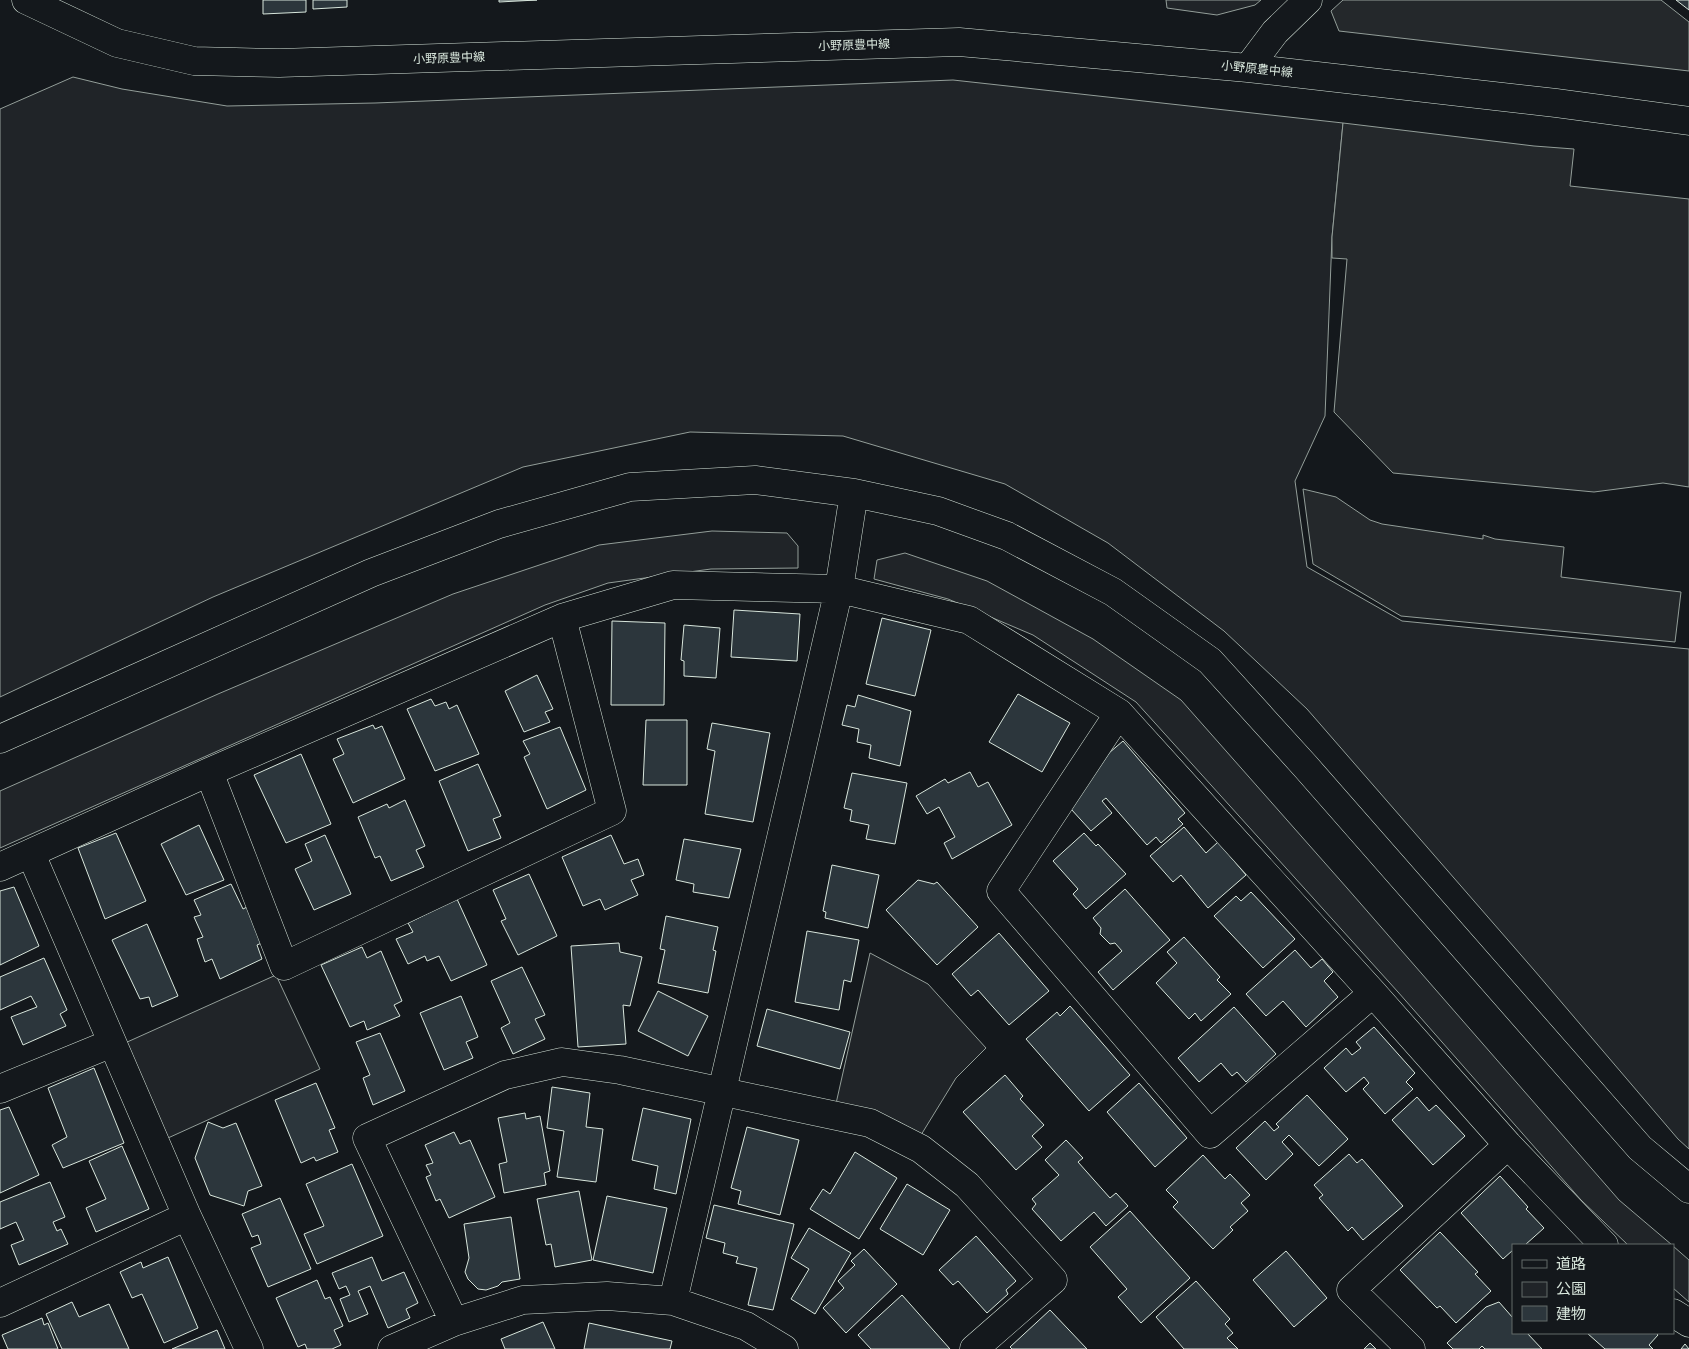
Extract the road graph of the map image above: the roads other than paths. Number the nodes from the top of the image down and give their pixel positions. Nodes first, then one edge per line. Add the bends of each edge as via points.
1 (1308, 0) edge
2 (45, 3) edge
3 (1248, 68) junction
4 (1689, 121) edge
5 (854, 493) junction
6 (838, 589) junction
7 (562, 618) junction
8 (1119, 713) junction
9 (0, 739) edge
10 (209, 772) junction
11 (31, 854) junction
12 (0, 867) edge
13 (1373, 992) junction
14 (112, 1043) junction
15 (0, 1089) edge
16 (722, 1093) junction
17 (1508, 1145) junction
18 (1689, 1189) edge
19 (187, 1216) junction
20 (1603, 1244) edge
21 (673, 1301) junction
22 (0, 1303) edge
23 (1674, 1314) edge
24 (454, 1322) junction
25 (1689, 1323) edge
26 (249, 1349) edge
27 (392, 1349) edge
28 (784, 1349) edge
29 (974, 1349) edge
30 (1411, 1349) edge

1 - 3 street via 1275,32
2 - 3 street, 小野原豊中線 via 117,43 194,61 279,63 959,42
3 - 4 street, 小野原豊中線
5 - 6 street
5 - 9 street via 754,480 630,487 499,524 371,573
5 - 18 street via 938,511 1007,536 1113,592 1210,661 1640,1148
6 - 7 street via 673,585
6 - 8 street via 969,620
6 - 16 street
7 - 10 street
7 - 10 street via 612,811 284,966
8 - 13 street
8 - 13 street via 1001,891 1210,1134
10 - 11 street
11 - 12 street
11 - 14 street
13 - 17 street
14 - 15 street
14 - 19 street
16 - 21 street
16 - 24 street via 620,1070 562,1062 505,1075 367,1138
16 - 29 street via 870,1124 921,1149 967,1185 1053,1280
17 - 20 street
17 - 30 street via 1351,1290
19 - 22 street
19 - 26 street
21 - 24 street via 607,1296 523,1300
21 - 28 street via 746,1326
23 - 25 street
24 - 27 street

